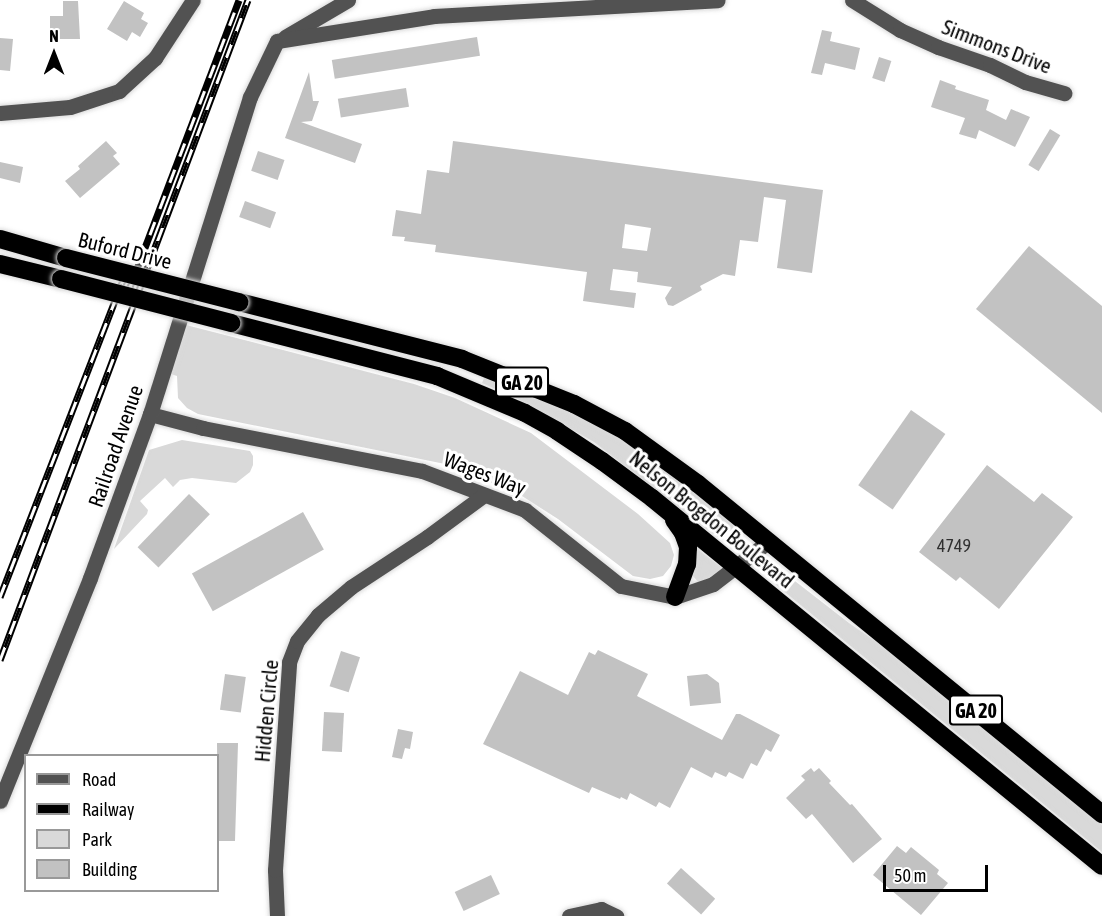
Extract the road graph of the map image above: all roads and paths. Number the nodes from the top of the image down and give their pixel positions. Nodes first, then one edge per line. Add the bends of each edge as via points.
1 (193, 0) edge
2 (348, 0) edge
3 (718, 0) edge
4 (852, 0) edge
5 (277, 42) junction
6 (1064, 93) dead end
7 (0, 113) edge
8 (0, 239) edge
9 (0, 264) edge
10 (239, 302) joint
11 (231, 323) joint
12 (150, 414) junction
13 (484, 495) junction
14 (668, 511) junction
15 (769, 541) junction
16 (736, 566) junction
17 (675, 597) junction
18 (0, 801) edge
19 (1102, 814) edge
20 (1102, 866) edge
21 (277, 916) edge
22 (569, 916) edge
23 (616, 916) edge

1 - 7 street via 154,58 119,91 70,107
2 - 5 street
3 - 5 street via 434,16
4 - 6 street, Simmons Drive via 900,30 938,47
5 - 12 street, Railroad Avenue via 250,97
8 - 10 highway, Buford Drive / GA 20, bridge
9 - 11 highway, Buford Drive / GA 20, bridge
10 - 15 highway, Nelson Brogdon Boulevard / GA 20 via 462,359 574,404 625,431
11 - 14 highway, Nelson Brogdon Boulevard / GA 20 via 437,376 525,413 602,461
12 - 13 street, Wages Way via 422,471
12 - 18 street, Railroad Avenue via 90,578
13 - 17 street, Wages Way via 525,510 621,586
13 - 21 street, Hidden Circle via 351,587 318,615 297,641 288,674 275,870
14 - 16 highway, Nelson Brogdon Boulevard / GA 20
14 - 17 highway via 688,547 687,564
15 - 16 street
15 - 19 highway, Nelson Brogdon Boulevard / GA 20
16 - 17 street via 712,584
16 - 20 highway, Nelson Brogdon Boulevard / GA 20
22 - 23 street via 601,909

